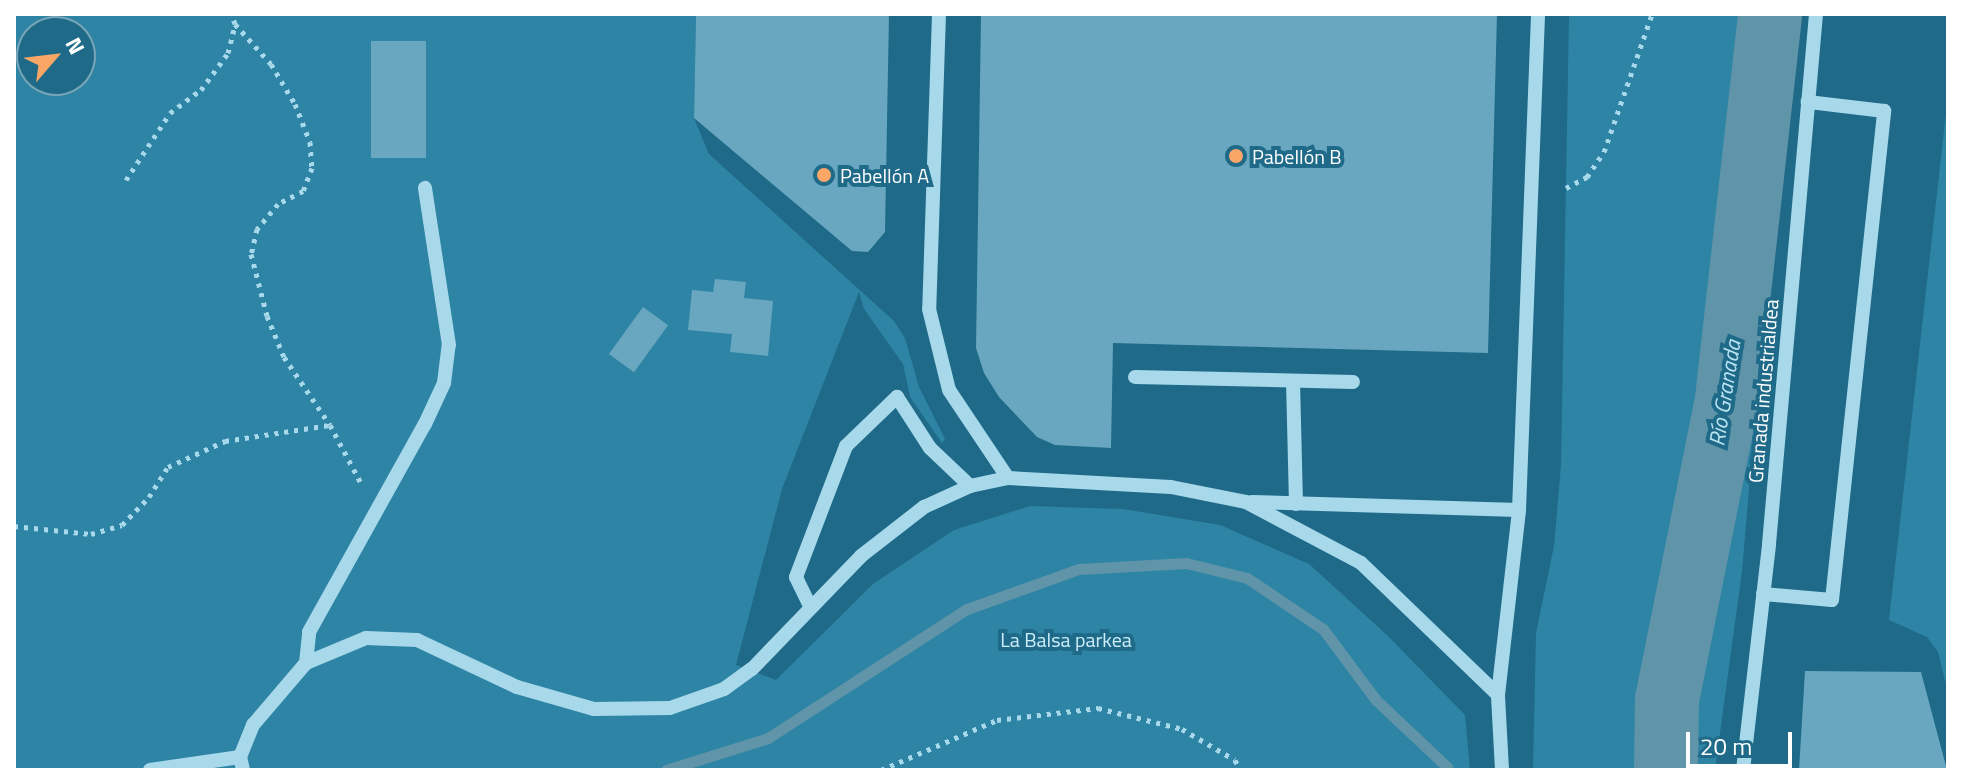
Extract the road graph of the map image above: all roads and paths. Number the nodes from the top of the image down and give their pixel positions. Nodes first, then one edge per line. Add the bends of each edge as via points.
1 (232, 14) edge
2 (939, 14) edge
3 (1538, 14) edge
4 (1652, 14) edge
5 (1816, 14) edge
6 (235, 24) junction
7 (1808, 102) junction
8 (126, 180) dead end
9 (425, 188) dead end
10 (1566, 188) dead end
11 (1135, 377) dead end
12 (1293, 381) junction
13 (1353, 382) dead end
14 (330, 425) junction
15 (1008, 478) junction
16 (970, 486) junction
17 (1246, 502) junction
18 (1296, 504) junction
19 (1519, 510) junction
20 (376, 511) junction
21 (14, 526) edge
22 (1763, 594) junction
23 (810, 606) junction
24 (306, 663) junction
25 (1498, 695) junction
26 (241, 764) edge
27 (150, 770) edge
28 (881, 770) edge
29 (1240, 770) edge
30 (1502, 770) edge
31 (1743, 770) edge

1 - 6 path
2 - 15 street via 929,309 949,390
3 - 19 street
4 - 10 path via 1604,152 1587,177
5 - 7 street, Granada industrialdea
6 - 8 path via 228,53 201,90 170,113
6 - 14 path via 271,64 310,142 312,168 303,191 278,204 257,229 251,254 284,357
7 - 22 street, Granada industrialdea
7 - 22 street via 1884,111 1832,600
9 - 20 street via 449,345 444,383
11 - 12 street
12 - 13 street
12 - 18 street
14 - 20 path
14 - 21 path via 225,441 168,467 122,525 91,534
15 - 16 street
15 - 17 street via 1171,487
16 - 23 street via 924,507 861,556
16 - 23 street via 930,448 897,397 846,446 796,577
17 - 18 street
17 - 25 street via 1361,563
18 - 19 street
19 - 25 street
20 - 24 street via 309,632
22 - 31 street, Granada industrialdea
23 - 24 street via 752,669 724,689 670,708 594,709 517,687 417,640 366,638
24 - 26 street via 253,725
25 - 30 street
26 - 27 street
28 - 29 path via 997,720 1098,708 1182,729 1235,760

